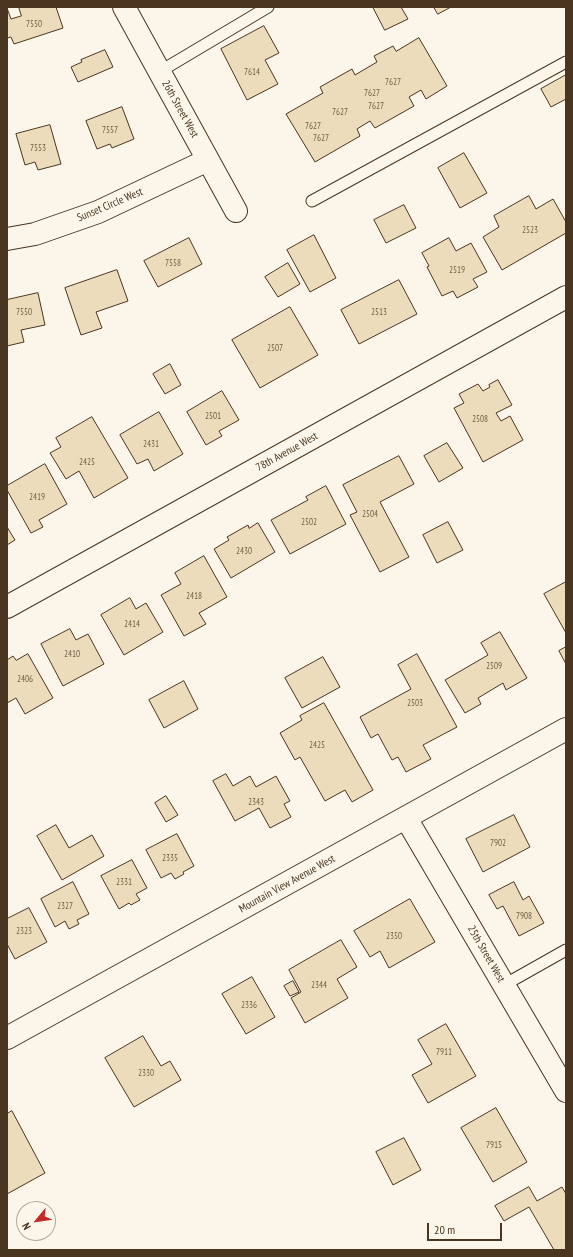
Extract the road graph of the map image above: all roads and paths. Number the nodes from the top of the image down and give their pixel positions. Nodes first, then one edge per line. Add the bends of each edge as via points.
1 (124, 7) edge
2 (268, 7) edge
3 (566, 62) edge
4 (159, 72) junction
5 (208, 160) junction
6 (312, 200) dead end
7 (236, 211) dead end
8 (7, 239) edge
9 (566, 297) edge
10 (7, 607) edge
11 (566, 729) edge
12 (406, 818) junction
13 (566, 950) edge
14 (504, 985) junction
15 (7, 1038) edge
16 (566, 1091) edge

1 - 4 street, 26th Street West
2 - 4 lane
3 - 6 lane
4 - 5 street, 26th Street West
5 - 7 street, 26th Street West
5 - 8 street, Sunset Circle West via 98,212 35,234
9 - 10 street, 78th Avenue West
11 - 12 street, Mountain View Avenue West
12 - 14 street, 25th Street West
12 - 15 street, Mountain View Avenue West
13 - 14 lane
14 - 16 street, 25th Street West

